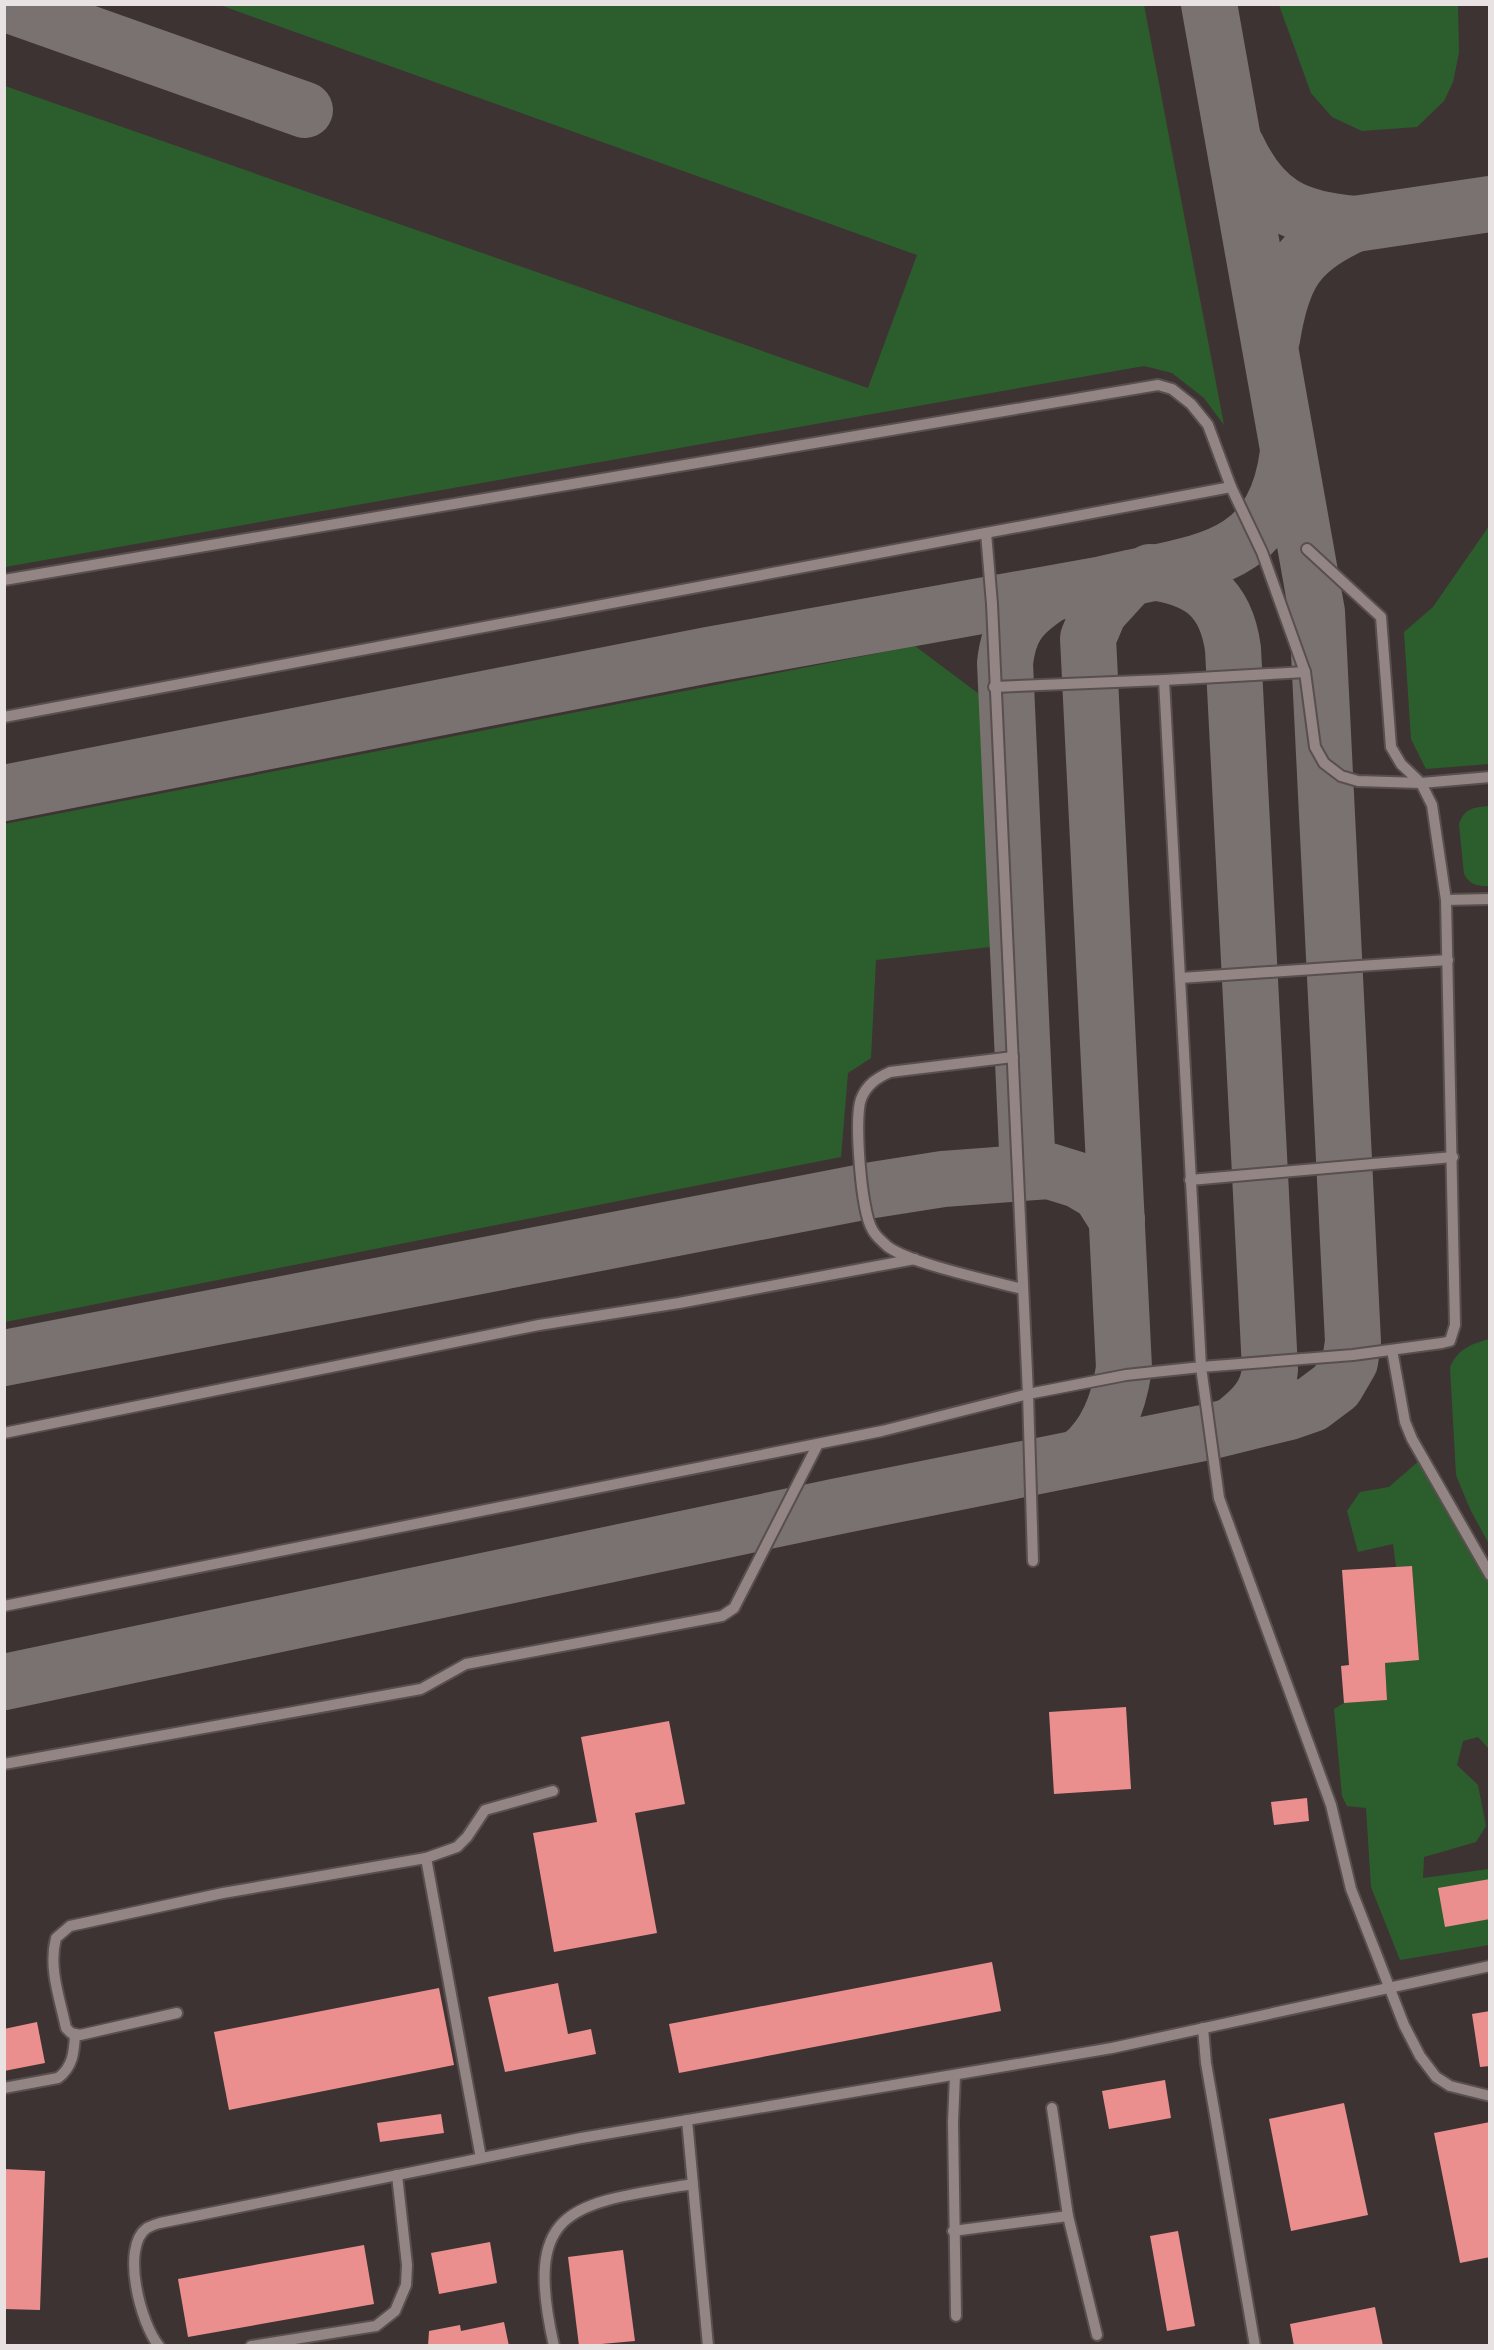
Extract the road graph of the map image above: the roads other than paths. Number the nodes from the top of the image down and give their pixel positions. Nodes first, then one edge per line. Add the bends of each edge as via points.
1 (1231, 488) junction
2 (986, 533) junction
3 (1307, 549) dead end
4 (4, 580) edge
5 (1305, 672) junction
6 (1164, 680) junction
7 (994, 687) junction
8 (4, 717) edge
9 (1490, 777) edge
10 (1421, 783) junction
11 (1490, 899) edge
12 (1446, 900) junction
13 (1448, 960) junction
14 (1180, 978) junction
15 (1012, 1057) junction
16 (1453, 1157) junction
17 (1190, 1180) junction
18 (915, 1258) junction
19 (1022, 1289) junction
20 (1392, 1350) junction
21 (1201, 1367) junction
22 (1028, 1394) junction
23 (4, 1433) edge
24 (818, 1444) junction
25 (1033, 1561) dead end
26 (1490, 1575) edge
27 (4, 1606) edge
28 (4, 1764) edge
29 (552, 1791) dead end
30 (426, 1857) junction
31 (1490, 1966) edge
32 (1391, 1987) junction
33 (177, 2013) dead end
34 (1203, 2028) junction
35 (75, 2035) junction
36 (955, 2074) junction
37 (4, 2088) edge
38 (1490, 2096) edge
39 (1052, 2108) dead end
40 (687, 2120) junction
41 (481, 2158) junction
42 (397, 2175) junction
43 (693, 2184) junction
44 (1068, 2216) junction
45 (953, 2231) junction
46 (956, 2316) dead end
47 (1097, 2335) dead end
48 (159, 2346) edge
49 (251, 2346) edge
50 (554, 2346) edge
51 (708, 2346) edge
52 (1255, 2346) edge

1 - 2 lane
1 - 4 lane via 1208,425 1191,404 1172,389 1158,385
1 - 5 lane via 1262,552
2 - 7 lane
2 - 8 lane
3 - 10 lane via 1382,617 1391,747 1401,764
5 - 6 lane
5 - 10 lane via 1315,747 1324,763 1351,780
6 - 7 lane
6 - 14 lane
7 - 15 lane
9 - 10 lane
10 - 12 lane via 1432,805
11 - 12 lane
12 - 13 lane
13 - 14 lane
13 - 16 lane
14 - 17 lane
15 - 18 lane via 906,1068 873,1080 866,1089 857,1115 868,1221 890,1248
15 - 19 lane
16 - 17 lane
16 - 20 lane via 1453,1334 1450,1341
17 - 21 lane
18 - 19 lane
18 - 23 lane via 539,1325
19 - 22 lane
20 - 21 lane
20 - 26 lane via 1405,1422 1412,1439
21 - 22 lane via 1126,1375
21 - 32 lane via 1219,1498 1331,1805 1351,1889
22 - 24 lane
22 - 25 lane
24 - 27 lane
24 - 28 lane via 734,1608 722,1616 466,1664 421,1689
29 - 30 lane via 485,1810 457,1847
30 - 35 lane via 223,1893 70,1926 56,1938 53,1961 66,2028
30 - 41 lane
31 - 32 lane
32 - 34 lane
32 - 38 lane via 1404,2025 1436,2077 1450,2086
33 - 35 lane
34 - 36 lane via 1112,2048
34 - 52 lane
35 - 37 lane via 74,2053 65,2073 58,2078
36 - 40 lane
36 - 45 lane
39 - 44 lane
40 - 41 lane
40 - 43 lane
41 - 42 lane
42 - 48 lane via 147,2228 136,2243 134,2271 145,2323
42 - 49 lane via 407,2265 406,2285 395,2311 376,2326
43 - 50 lane via 625,2195 569,2215 556,2228 550,2238 543,2277
43 - 51 lane
44 - 45 lane
44 - 47 lane
45 - 46 lane

